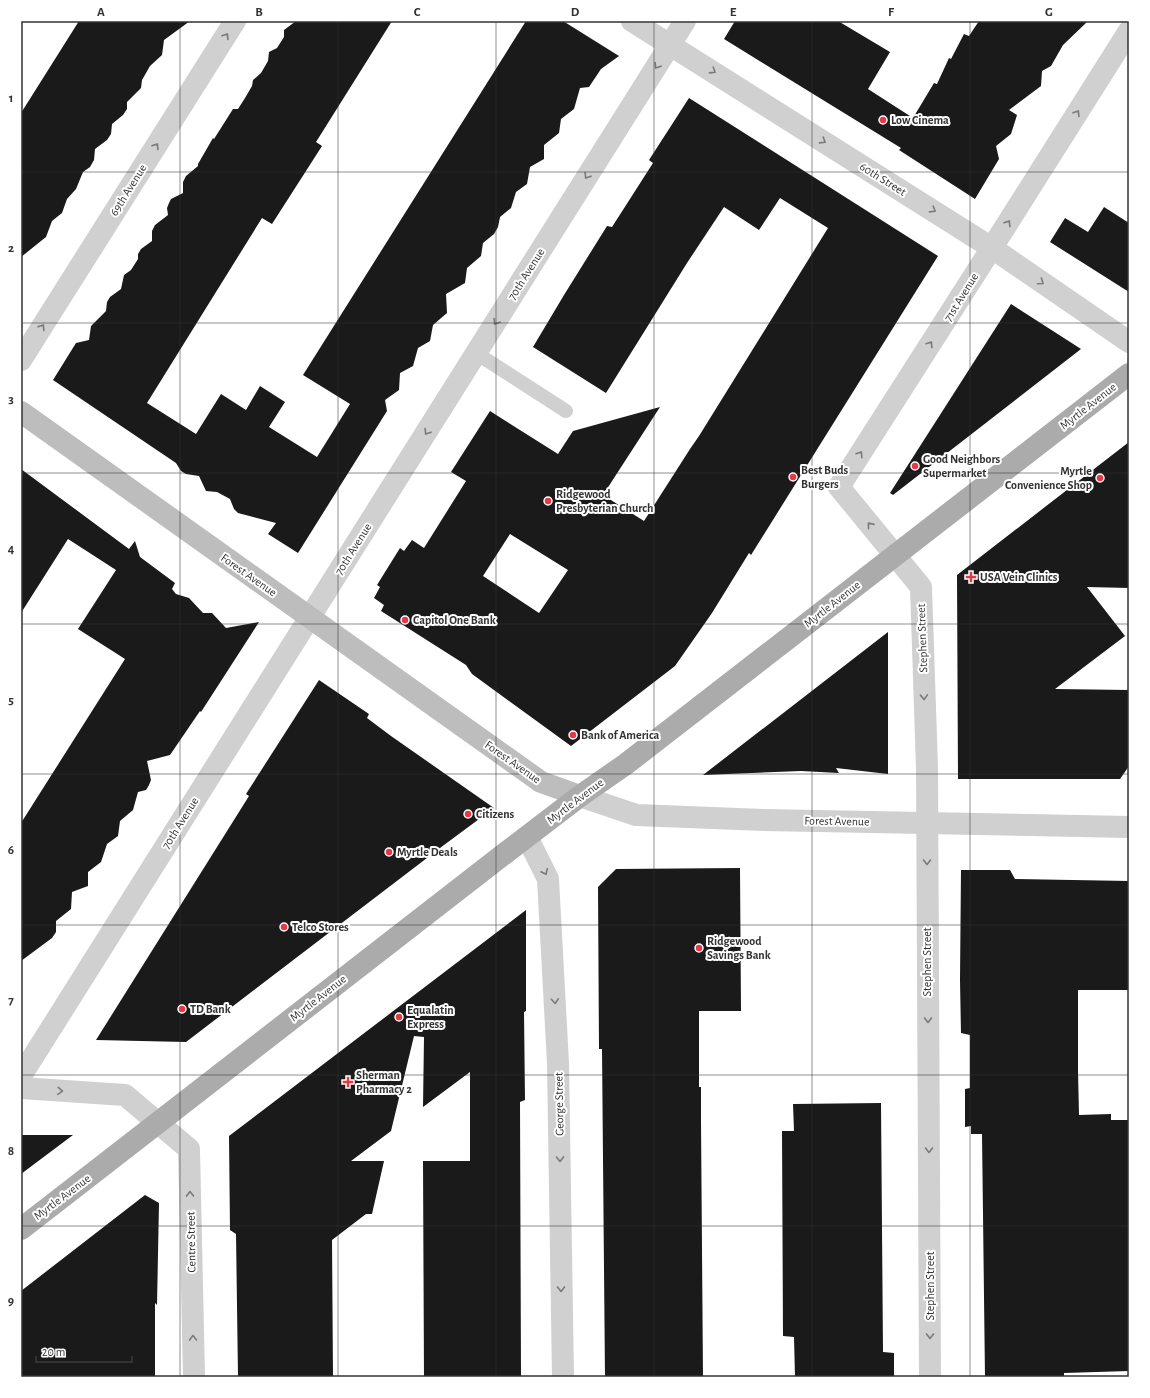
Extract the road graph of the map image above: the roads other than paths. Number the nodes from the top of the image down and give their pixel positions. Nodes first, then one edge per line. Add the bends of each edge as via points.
1 (235, 21) edge
2 (632, 21) edge
3 (685, 21) edge
4 (1129, 31) edge
5 (670, 44) junction
6 (992, 248) junction
7 (1129, 342) edge
8 (476, 353) junction
9 (21, 360) edge
10 (1129, 374) edge
11 (566, 411) dead end
12 (21, 412) edge
13 (895, 555) junction
14 (309, 618) junction
15 (580, 796) junction
16 (927, 823) junction
17 (1129, 827) edge
18 (527, 837) junction
19 (21, 1076) edge
20 (21, 1088) edge
21 (158, 1122) junction
22 (21, 1229) edge
23 (194, 1377) edge
24 (563, 1377) edge
25 (930, 1377) edge

9 -> 1 street, 69th Avenue
2 - 5 street, 60th Street
3 - 5 street, 70th Avenue
6 -> 4 street, 71st Avenue
5 -> 6 street, 60th Street
5 -> 8 street, 70th Avenue
6 -> 7 street, 60th Street
13 -> 6 street, 71st Avenue via 839,487
8 - 11 lane
8 -> 14 street, 70th Avenue
10 - 13 main road, Myrtle Avenue
12 - 14 street, Forest Avenue
13 - 15 main road, Myrtle Avenue via 632,759
13 -> 16 street, Stephen Street via 921,587
14 - 15 street, Forest Avenue via 541,782
14 - 19 street, 70th Avenue
15 - 16 street, Forest Avenue via 636,814 764,820
15 - 18 main road, Myrtle Avenue
16 - 17 street, Forest Avenue
16 -> 25 street, Stephen Street
18 - 21 main road, Myrtle Avenue
18 -> 24 street, George Street via 548,879 558,1063
20 -> 21 street, Centre Street via 125,1095
21 - 22 main road, Myrtle Avenue
23 -> 21 street, Centre Street via 189,1149

